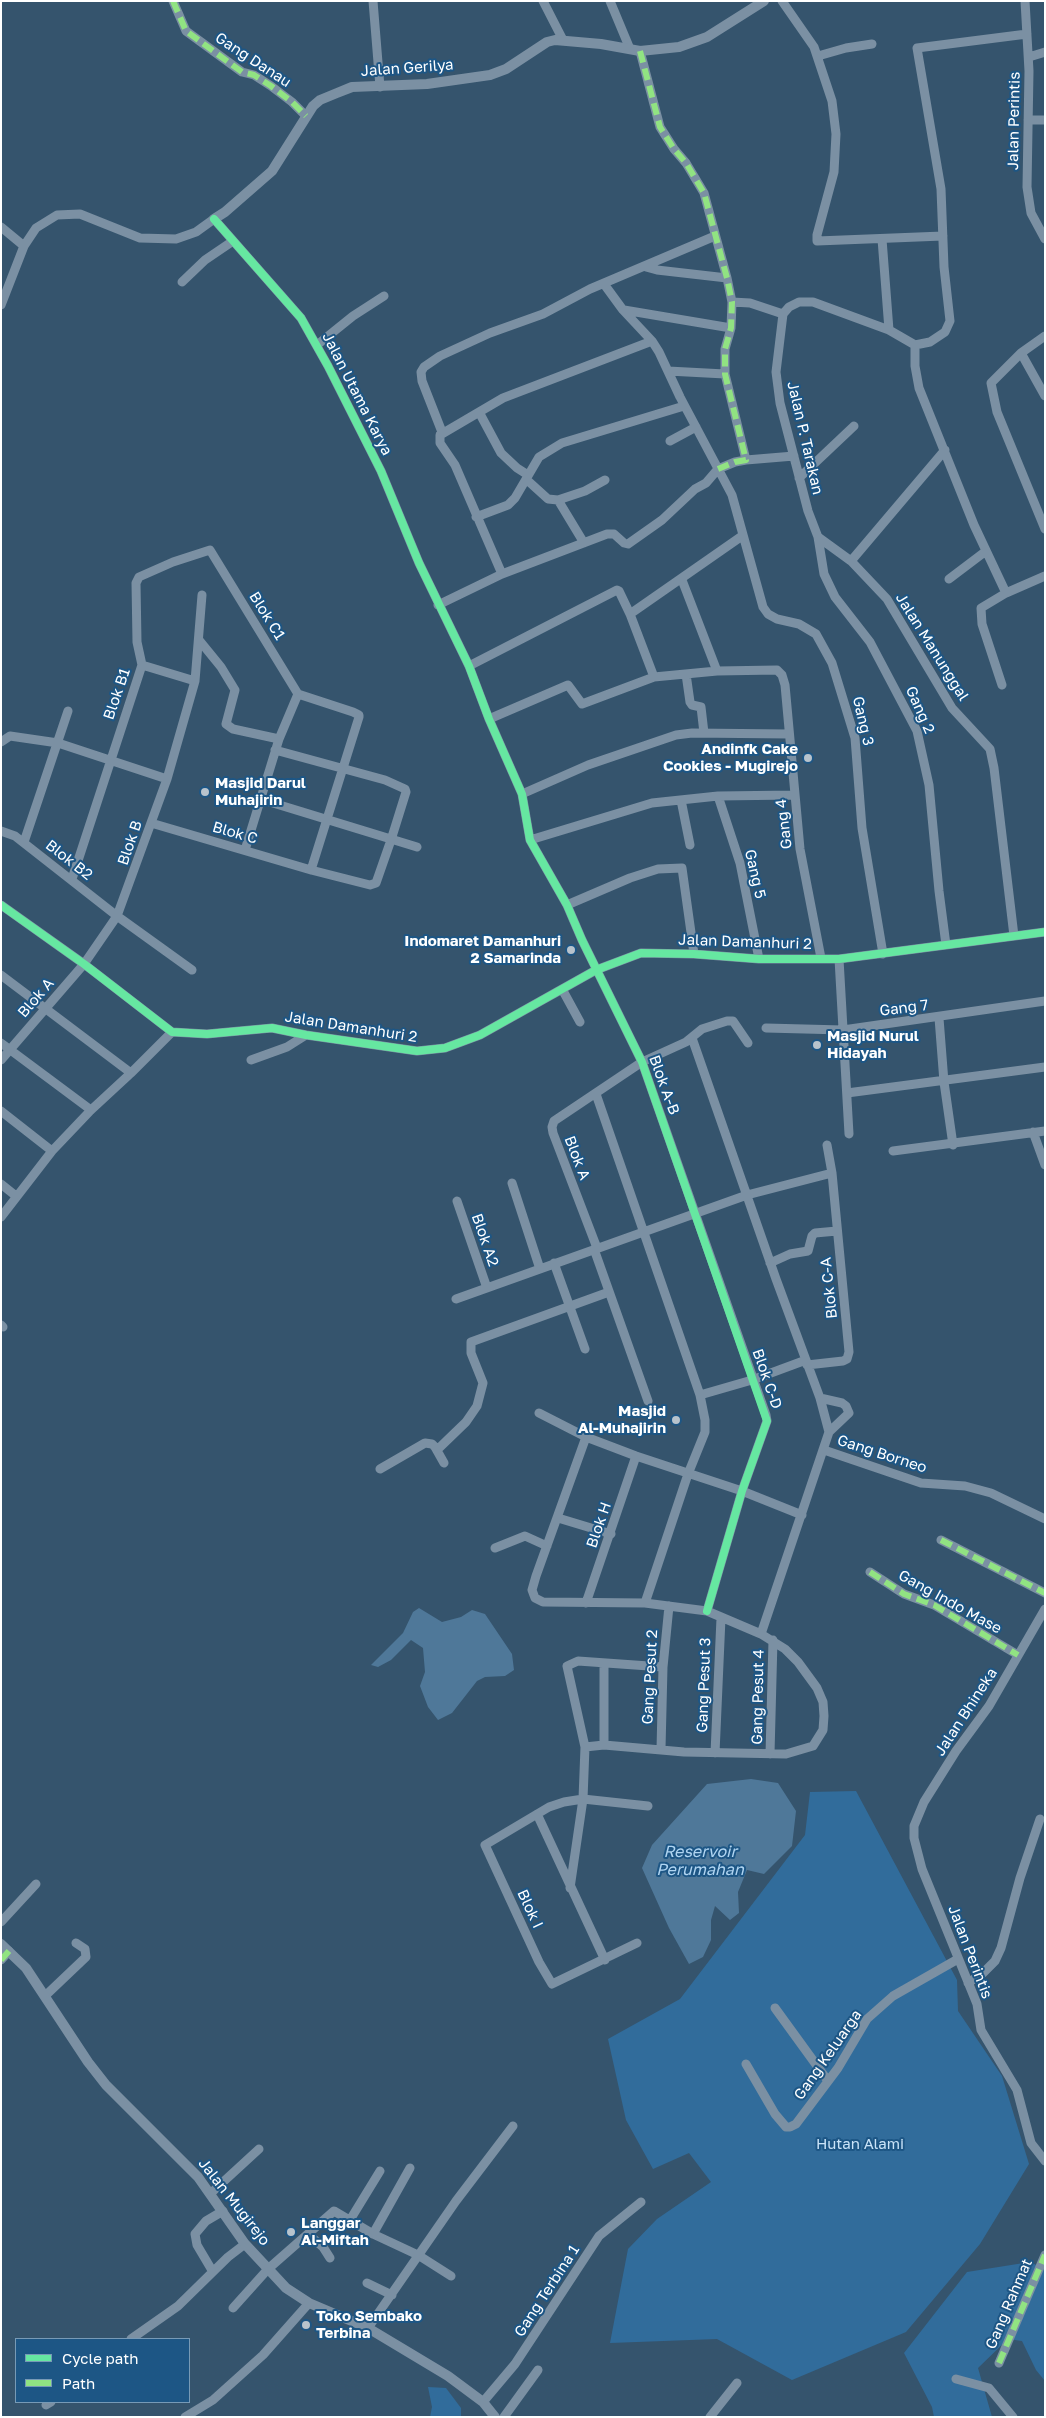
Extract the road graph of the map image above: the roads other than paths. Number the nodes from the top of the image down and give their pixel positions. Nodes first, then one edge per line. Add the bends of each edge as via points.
1 (173, 1) edge
2 (373, 1) edge
3 (543, 1) edge
4 (610, 1) edge
5 (764, 1) edge
6 (782, 1) edge
7 (1025, 1) edge
8 (1027, 34) junction
9 (563, 40) junction
10 (872, 44) dead end
11 (635, 50) junction
12 (1045, 52) edge
13 (818, 56) junction
14 (1029, 57) junction
15 (380, 87) junction
16 (306, 116) junction
17 (1028, 120) junction
18 (1045, 120) edge
19 (214, 219) junction
20 (1, 227) edge
21 (715, 236) junction
22 (943, 236) junction
23 (1045, 238) edge
24 (882, 239) junction
25 (233, 241) junction
26 (24, 246) junction
27 (646, 267) junction
28 (727, 278) junction
29 (182, 282) dead end
30 (604, 284) junction
31 (384, 296) dead end
32 (732, 302) junction
33 (1, 306) edge
34 (623, 310) junction
35 (783, 314) junction
36 (730, 328) junction
37 (889, 330) junction
38 (1045, 336) edge
39 (652, 341) junction
40 (915, 345) junction
41 (317, 346) junction
42 (1020, 353) junction
43 (668, 371) junction
44 (725, 374) junction
45 (1045, 396) edge
46 (684, 406) junction
47 (479, 412) junction
48 (854, 426) dead end
49 (696, 427) junction
50 (442, 432) junction
51 (670, 441) dead end
52 (945, 450) junction
53 (794, 456) junction
54 (746, 460) junction
55 (718, 469) junction
56 (527, 478) junction
57 (800, 478) junction
58 (605, 480) dead end
59 (558, 500) junction
60 (1040, 501) edge
61 (476, 517) junction
62 (1045, 529) edge
63 (742, 536) junction
64 (818, 537) junction
65 (584, 543) junction
66 (986, 551) junction
67 (851, 561) junction
68 (502, 574) junction
69 (1045, 576) edge
70 (139, 577) joint
71 (949, 579) dead end
72 (682, 580) junction
73 (1006, 593) junction
74 (202, 595) dead end
75 (438, 605) junction
76 (630, 614) junction
77 (199, 640) junction
78 (142, 665) junction
79 (469, 666) junction
80 (717, 670) junction
81 (686, 674) junction
82 (654, 677) junction
83 (195, 681) junction
84 (1002, 685) dead end
85 (298, 694) junction
86 (68, 711) dead end
87 (489, 719) junction
88 (704, 733) junction
89 (789, 734) junction
90 (279, 739) junction
91 (1, 742) edge
92 (58, 743) junction
93 (275, 750) junction
94 (110, 760) junction
95 (342, 769) junction
96 (167, 780) junction
97 (522, 794) junction
98 (794, 795) junction
99 (718, 796) junction
100 (260, 799) junction
101 (681, 800) junction
102 (327, 819) junction
103 (151, 824) junction
104 (1, 831) edge
105 (392, 840) junction
106 (530, 840) junction
107 (24, 842) junction
108 (690, 845) dead end
109 (418, 847) dead end
110 (245, 850) junction
111 (311, 870) junction
112 (72, 879) junction
113 (1, 905) edge
114 (567, 905) junction
115 (117, 916) junction
116 (1045, 932) edge
117 (1014, 936) junction
118 (946, 945) junction
119 (694, 954) junction
120 (883, 954) junction
121 (821, 958) junction
122 (840, 958) junction
123 (759, 959) junction
124 (84, 964) junction
125 (192, 970) dead end
126 (596, 970) junction
127 (1, 975) edge
128 (562, 989) junction
129 (1045, 1001) edge
130 (44, 1009) junction
131 (939, 1018) junction
132 (580, 1022) dead end
133 (766, 1028) dead end
134 (843, 1030) junction
135 (172, 1032) junction
136 (306, 1036) junction
137 (692, 1038) junction
138 (1, 1043) edge
139 (748, 1043) dead end
140 (9, 1050) junction
141 (1, 1060) edge
142 (251, 1060) dead end
143 (642, 1062) junction
144 (1045, 1067) edge
145 (132, 1073) junction
146 (944, 1082) junction
147 (847, 1093) junction
148 (596, 1094) junction
149 (90, 1110) junction
150 (1, 1111) edge
151 (1045, 1131) edge
152 (1033, 1132) junction
153 (849, 1134) dead end
154 (953, 1144) junction
155 (827, 1145) dead end
156 (52, 1151) junction
157 (893, 1151) dead end
158 (1045, 1164) edge
159 (832, 1173) junction
160 (512, 1183) dead end
161 (1, 1184) edge
162 (747, 1195) junction
163 (16, 1196) junction
164 (457, 1201) dead end
165 (695, 1214) junction
166 (1, 1216) edge
167 (837, 1231) junction
168 (642, 1233) junction
169 (595, 1248) junction
170 (554, 1263) junction
171 (770, 1263) junction
172 (540, 1269) junction
173 (487, 1288) junction
174 (609, 1292) junction
175 (456, 1300) dead end
176 (569, 1306) junction
177 (584, 1349) dead end
178 (806, 1363) junction
179 (752, 1380) junction
180 (700, 1395) junction
181 (820, 1398) junction
182 (648, 1402) dead end
183 (539, 1412) dead end
184 (829, 1432) junction
185 (586, 1437) junction
186 (437, 1450) junction
187 (824, 1450) junction
188 (636, 1456) junction
189 (444, 1463) dead end
190 (380, 1469) dead end
191 (688, 1474) junction
192 (742, 1491) junction
193 (802, 1515) junction
194 (558, 1518) junction
195 (1045, 1519) edge
196 (610, 1534) junction
197 (941, 1540) dead end
198 (548, 1546) junction
199 (495, 1548) dead end
200 (870, 1572) dead end
201 (1045, 1593) edge
202 (586, 1603) junction
203 (645, 1603) junction
204 (669, 1606) junction
205 (1045, 1609) edge
206 (707, 1611) junction
207 (721, 1618) junction
208 (761, 1634) junction
209 (773, 1640) junction
210 (1018, 1655) junction
211 (604, 1664) junction
212 (664, 1667) junction
213 (604, 1746) junction
214 (585, 1747) junction
215 (661, 1749) junction
216 (715, 1753) junction
217 (770, 1754) junction
218 (583, 1800) junction
219 (924, 1802) joint
220 (648, 1806) dead end
221 (537, 1814) junction
222 (1040, 1819) dead end
223 (36, 1884) dead end
224 (570, 1888) junction
225 (1, 1922) edge
226 (76, 1943) dead end
227 (637, 1943) dead end
228 (5, 1948) edge
229 (958, 1959) junction
230 (1, 1960) edge
231 (605, 1960) junction
232 (968, 1983) junction
233 (45, 1996) junction
234 (775, 2008) dead end
235 (746, 2064) dead end
236 (828, 2081) junction
237 (513, 2126) dead end
238 (259, 2149) dead end
239 (1045, 2161) edge
240 (410, 2168) dead end
241 (380, 2171) dead end
242 (210, 2194) junction
243 (641, 2202) dead end
244 (222, 2211) junction
245 (350, 2220) junction
246 (308, 2234) junction
247 (373, 2234) junction
248 (246, 2244) junction
249 (1045, 2255) edge
250 (418, 2256) junction
251 (330, 2258) dead end
252 (268, 2269) junction
253 (213, 2272) junction
254 (451, 2276) dead end
255 (367, 2283) dead end
256 (392, 2295) junction
257 (309, 2303) junction
258 (233, 2308) dead end
259 (368, 2328) junction
260 (132, 2338) edge
261 (999, 2363) dead end
262 (538, 2370) dead end
263 (956, 2379) dead end
264 (737, 2383) dead end
265 (483, 2402) junction
266 (185, 2417) edge
267 (495, 2417) edge
268 (504, 2417) edge
269 (710, 2417) edge
270 (1013, 2417) edge

1 - 16 street, Gang Danau via 186,31 242,72 254,75 271,86
2 - 15 street
3 - 9 street
4 - 11 street
5 - 11 street, Jalan Gerilya via 695,43 668,49
6 - 13 street
7 - 8 street, Jalan Perintis
8 - 14 street, Jalan Perintis
8 - 22 street via 917,48 941,189
9 - 11 street, Jalan Gerilya
9 - 15 street, Jalan Gerilya via 547,42 506,70 490,75
10 - 13 street
11 - 21 street via 660,127 704,193
12 - 14 street
13 - 24 street via 832,101 836,134 834,172 817,235 819,243
14 - 17 street, Jalan Perintis
15 - 16 street, Jalan Gerilya via 352,87 337,92 320,100
16 - 19 street, Jalan Gerilya via 272,171
17 - 18 street
17 - 23 street, Jalan Perintis via 1028,200 1031,213
19 - 25 street, Jalan Utama Karya
19 - 26 street, Jalan Gerilya via 196,232 176,239 140,238 80,214 58,215 36,228
20 - 26 street
21 - 27 street via 671,253
21 - 28 street
22 - 24 street
22 - 40 street via 950,322 936,339
24 - 37 street
25 - 29 street via 205,260
25 - 41 street, Jalan Utama Karya via 301,318
26 - 33 street, Jalan Gerilya
27 - 28 street
27 - 30 street
28 - 32 street
30 - 34 street, Gang 3
30 - 50 street via 543,314 490,332 424,367 422,381
31 - 41 street via 353,316
32 - 35 street via 750,303
32 - 36 street
34 - 36 street
34 - 39 street, Gang 3
35 - 37 street via 800,302 813,302
35 - 53 street, Jalan P. Tarakan via 776,372 780,403
36 - 44 street via 725,349
37 - 40 street
38 - 42 street
39 - 43 street, Gang 3
39 - 47 street via 503,398
40 - 52 street via 919,388
41 - 75 street, Jalan Utama Karya via 381,471
42 - 45 street
42 - 60 street via 991,383 991,388 1004,429
43 - 44 street
43 - 46 street, Gang 3
44 - 54 street
46 - 49 street, Gang 3
46 - 56 street via 562,443 539,458
47 - 50 street
47 - 56 street via 501,453
48 - 57 street
49 - 51 street
49 - 55 street, Gang 3
50 - 61 street via 440,443 455,465
52 - 66 street
52 - 67 street
53 - 54 street
53 - 57 street, Jalan P. Tarakan
54 - 55 street
55 - 63 street, Gang 3 via 732,495
55 - 65 street via 662,520 628,544 611,534
56 - 59 street via 548,499
56 - 61 street via 508,505
57 - 64 street, Jalan P. Tarakan
58 - 59 street
59 - 65 street
60 - 62 street
61 - 68 street
63 - 72 street
63 - 120 street, Gang 3 via 763,608 777,619 799,624 816,634 832,662 848,709 855,738 862,828
64 - 67 street, Jalan Manunggal
64 - 118 street, Gang 2 via 824,574 835,597 870,642 917,730 929,785
65 - 68 street
66 - 71 street
66 - 73 street
67 - 117 street, Jalan Manunggal via 887,599 952,708 990,748
68 - 75 street
69 - 73 street
70 - 78 street, Blok B1 via 136,582 137,642
70 - 85 street, Blok C1 via 210,550
72 - 76 street
72 - 80 street
73 - 84 street via 985,604 980,614
74 - 77 street
75 - 79 street, Jalan Utama Karya
76 - 79 street via 617,590
76 - 82 street
77 - 83 street
77 - 90 street via 235,690 226,724
78 - 83 street
78 - 94 street, Blok B1
79 - 87 street, Jalan Utama Karya
80 - 81 street
80 - 89 street, Gang 4 via 777,670 782,674
81 - 82 street
81 - 88 street via 690,702 701,707
82 - 87 street via 582,704 573,689 563,686
83 - 96 street
85 - 90 street
85 - 95 street via 359,715
86 - 92 street
87 - 97 street, Jalan Utama Karya
88 - 89 street
88 - 97 street via 676,735 588,765
89 - 98 street, Gang 4
90 - 93 street
91 - 92 street via 10,736
92 - 94 street
92 - 107 street
93 - 95 street
93 - 100 street
94 - 96 street
94 - 112 street, Blok B1
95 - 102 street
95 - 105 street via 386,780 405,789
96 - 103 street, Blok B
97 - 106 street, Blok A-B
98 - 99 street
98 - 121 street, Gang 4 via 800,849
99 - 101 street
99 - 123 street, Gang 5 via 740,863
100 - 102 street
100 - 110 street
101 - 106 street via 635,806
101 - 108 street
102 - 105 street
102 - 111 street
103 - 110 street, Blok C
103 - 115 street, Blok B
104 - 107 street, Blok B2
105 - 109 street
105 - 111 street, Blok C via 378,881 373,885
106 - 114 street, Blok A-B
107 - 112 street, Blok B2
110 - 111 street, Blok C
112 - 115 street, Blok B2
113 - 124 street
114 - 119 street via 617,883 658,870 682,868
114 - 126 street, Blok A-B
115 - 124 street, Blok B
115 - 125 street, Blok B2
116 - 117 street, Jalan Damanhuri 2
117 - 118 street, Jalan Damanhuri 2
118 - 120 street, Jalan Damanhuri 2
119 - 123 street, Jalan Damanhuri 2
119 - 126 street, Jalan Damanhuri 2 via 641,953
120 - 122 street, Jalan Damanhuri 2
121 - 122 street, Jalan Damanhuri 2
121 - 123 street, Jalan Damanhuri 2
122 - 134 street
124 - 130 street, Blok A
124 - 135 street
126 - 128 street, Jalan Damanhuri 2
126 - 143 street, Blok A-B
127 - 130 street
128 - 132 street
128 - 136 street, Jalan Damanhuri 2 via 480,1035 429,1051
129 - 131 street, Gang 7
130 - 140 street, Blok A
130 - 145 street
131 - 134 street, Gang 7
131 - 146 street
133 - 134 street, Gang 7
134 - 147 street
135 - 136 street, Jalan Damanhuri 2 via 207,1034 272,1028
135 - 145 street
136 - 142 street
137 - 139 street, Blok A via 702,1029 727,1020 733,1021
137 - 143 street, Blok A
137 - 162 street
138 - 140 street
140 - 141 street, Blok A
140 - 149 street
143 - 148 street, Blok A
143 - 165 street, Blok A-B
144 - 146 street
145 - 149 street
146 - 147 street
146 - 154 street
147 - 153 street
148 - 168 street
148 - 169 street, Blok A via 554,1121 552,1127
149 - 156 street
150 - 156 street
151 - 152 street
152 - 154 street
152 - 158 street
154 - 157 street
155 - 159 street, Blok C-A
156 - 163 street
159 - 162 street
159 - 167 street, Blok C-A
160 - 172 street
161 - 163 street
162 - 165 street
162 - 171 street
163 - 166 street
164 - 173 street, Blok A2
165 - 168 street
165 - 179 street, Blok C-D
167 - 171 street via 815,1233 808,1251 790,1254
167 - 178 street, Blok C-A via 848,1356 843,1361
168 - 169 street
168 - 180 street
169 - 170 street
169 - 174 street
170 - 172 street
170 - 176 street
171 - 178 street
172 - 173 street
173 - 175 street
174 - 176 street
174 - 182 street
176 - 177 street
176 - 186 street via 471,1342 471,1353 483,1383 476,1406 466,1422
178 - 179 street
178 - 181 street
179 - 180 street
179 - 192 street, Blok C-D via 768,1421
180 - 191 street via 705,1432
181 - 184 street
181 - 184 street via 842,1403 849,1410
183 - 185 street
184 - 187 street
185 - 188 street
185 - 194 street
186 - 189 street
186 - 190 street via 432,1444 425,1443
187 - 193 street
187 - 195 street, Gang Borneo via 921,1483 965,1486 991,1493
188 - 191 street
188 - 196 street, Blok H
191 - 192 street
191 - 203 street
192 - 193 street
192 - 206 street, Blok C-D
193 - 208 street
194 - 196 street
194 - 198 street
196 - 202 street, Blok H
197 - 201 street
198 - 199 street via 524,1536
198 - 202 street via 532,1590 535,1598 543,1602
200 - 210 street, Gang Indo Mase via 904,1594 934,1605
202 - 203 street
203 - 204 street
204 - 206 street
204 - 212 street, Gang Pesut 2
205 - 210 street, Jalan Bhineka
206 - 207 street
207 - 208 street
207 - 216 street, Gang Pesut 3
208 - 209 street
209 - 217 street, Gang Pesut 4
209 - 217 street via 798,1662 817,1688 824,1716 823,1730 813,1746 786,1754
210 - 219 street, Jalan Bhineka via 989,1706
211 - 212 street
211 - 213 street
211 - 214 street via 574,1661 567,1666
212 - 215 street, Gang Pesut 2
213 - 214 street
213 - 215 street
214 - 218 street
215 - 216 street
216 - 217 street
218 - 220 street, Blok I
218 - 221 street, Blok I via 564,1802
218 - 224 street
219 - 229 street, Jalan Perintis via 914,1826 916,1850
221 - 224 street
221 - 231 street, Blok I via 487,1844 486,1848 539,1962 548,1980 554,1984
222 - 232 street via 1001,1948 995,1961
223 - 225 street
224 - 231 street
226 - 233 street via 85,1949 86,1957
227 - 231 street, Blok I
228 - 230 street
228 - 233 street, Jalan Mugirejo via 26,1968
229 - 232 street, Jalan Perintis
229 - 236 street, Gang Keluarga via 893,1996 867,2019
232 - 239 street, Jalan Perintis via 977,2004 981,2030 1017,2090 1031,2143
233 - 242 street, Jalan Mugirejo via 106,2085 198,2177
234 - 236 street
235 - 236 street, Gang Keluarga via 786,2127 796,2124
237 - 250 street
238 - 242 street
240 - 247 street
241 - 245 street
242 - 244 street, Jalan Mugirejo
243 - 265 street, Gang Terbina 1 via 599,2236 515,2364
244 - 248 street, Jalan Mugirejo
244 - 253 street via 206,2220 196,2234 197,2245
245 - 246 street via 333,2212
245 - 247 street
246 - 251 street via 323,2246
246 - 252 street
247 - 250 street
248 - 252 street, Jalan Mugirejo
248 - 253 street
249 - 261 street, Gang Rahmat
250 - 254 street
250 - 256 street
252 - 257 street, Jalan Mugirejo via 286,2288
252 - 258 street
253 - 260 street via 178,2306
255 - 256 street
256 - 259 street
257 - 259 street, Jalan Mugirejo
257 - 266 street via 263,2355 213,2400
259 - 265 street, Jalan Mugirejo via 448,2376
262 - 268 street
263 - 270 street via 989,2388
264 - 269 street
265 - 267 street, Jalan Mugirejo

